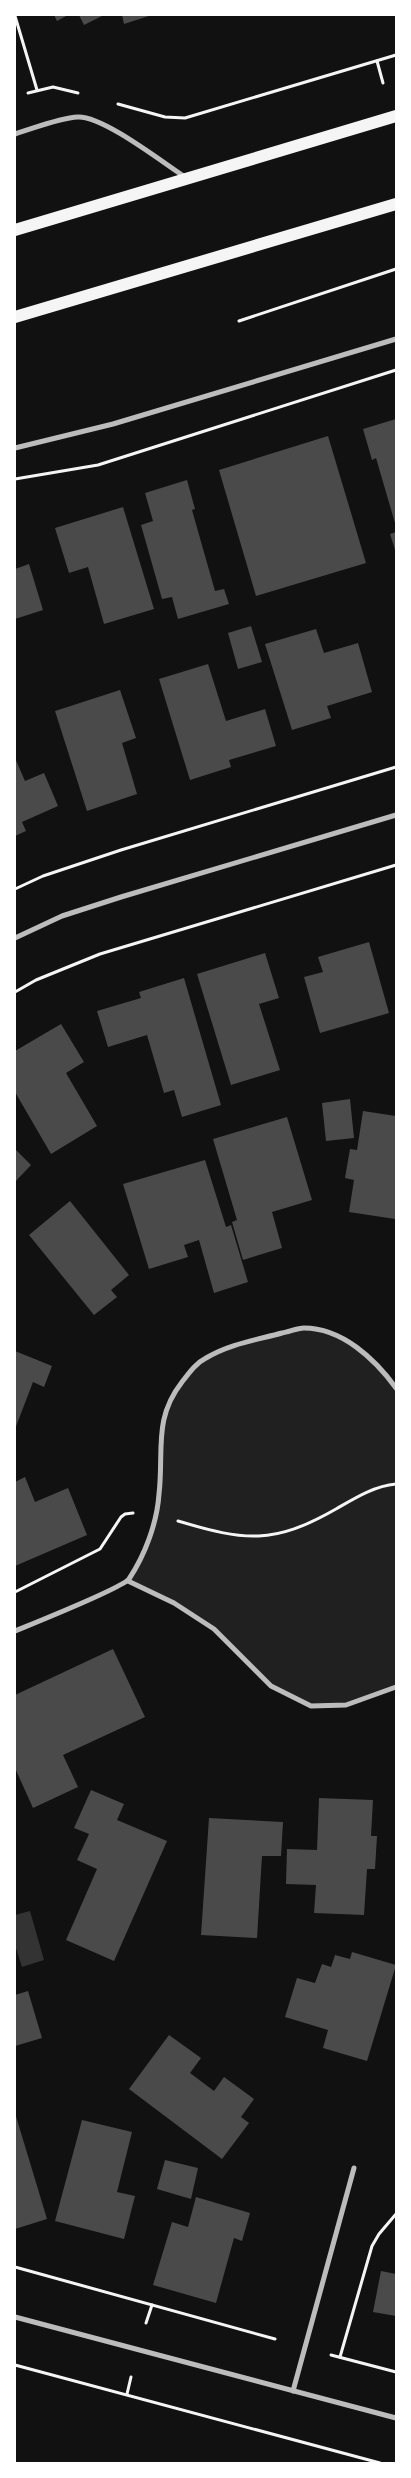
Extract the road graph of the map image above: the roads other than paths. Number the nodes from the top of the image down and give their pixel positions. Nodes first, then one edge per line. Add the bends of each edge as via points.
1 (396, 116) edge
2 (15, 134) edge
3 (187, 179) junction
4 (396, 204) edge
5 (15, 230) edge
6 (15, 317) edge
7 (396, 339) edge
8 (15, 448) edge
9 (396, 815) edge
10 (15, 938) edge
11 (396, 1388) edge
12 (128, 1581) junction
13 (15, 1630) edge
14 (396, 1687) edge
15 (354, 2168) dead end
16 (15, 2318) edge
17 (293, 2390) junction
18 (396, 2418) edge

1 - 3 main road
2 - 3 street via 68,118 89,117 105,124
3 - 5 main road
4 - 6 main road
7 - 8 street via 112,424
9 - 10 street via 62,916
11 - 12 street via 383,1370 363,1352 326,1332 303,1328 233,1345 204,1359 173,1393 163,1415 156,1517
12 - 13 street
12 - 14 street via 174,1603 214,1629 271,1686 312,1706 346,1705
15 - 17 street
16 - 17 street
17 - 18 street

